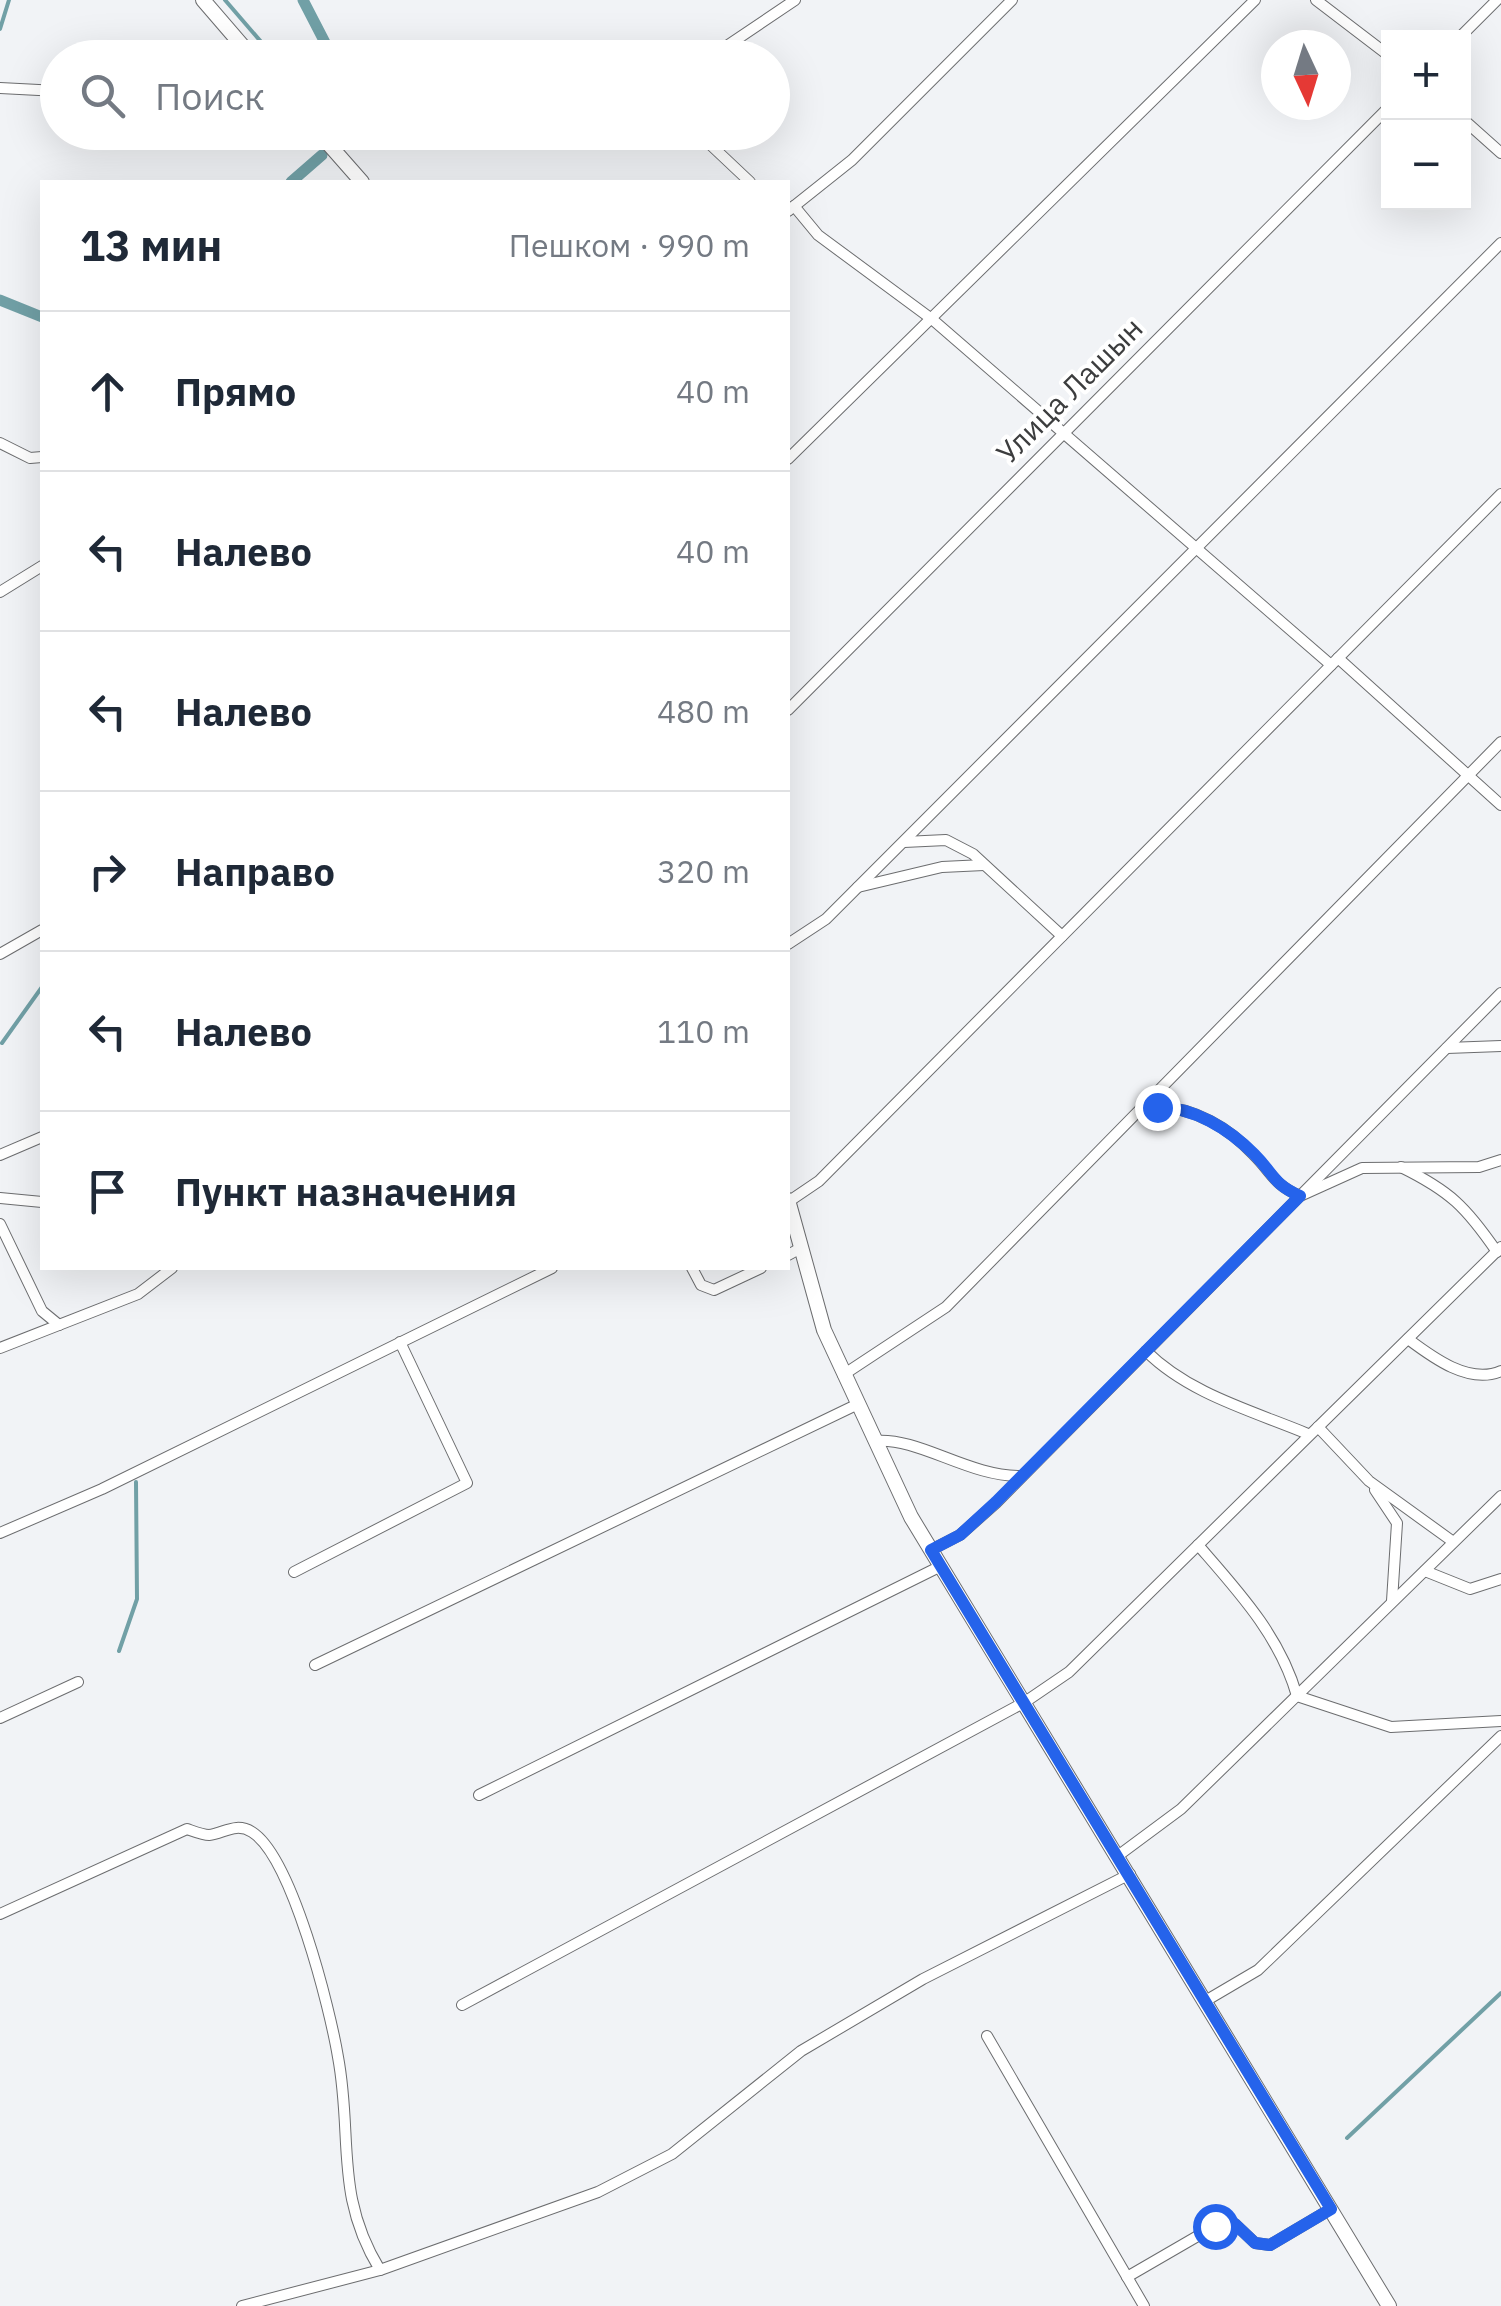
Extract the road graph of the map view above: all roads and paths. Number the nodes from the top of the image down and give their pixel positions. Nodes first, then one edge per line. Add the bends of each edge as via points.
1 (203, 0) edge
2 (794, 0) edge
3 (1012, 0) edge
4 (1255, 0) edge
5 (1316, 0) edge
6 (1497, 0) edge
7 (1467, 30) edge
8 (237, 40) edge
9 (735, 40) edge
10 (1381, 49) edge
11 (0, 88) edge
12 (40, 90) edge
13 (1381, 115) edge
14 (1471, 126) edge
15 (334, 150) edge
16 (716, 150) edge
17 (1501, 153) edge
18 (360, 180) edge
19 (748, 180) edge
20 (791, 209) edge
21 (1501, 243) edge
22 (933, 320) junction
23 (1066, 432) junction
24 (0, 443) edge
25 (40, 457) edge
26 (790, 457) edge
27 (1501, 494) edge
28 (1197, 548) junction
29 (40, 567) edge
30 (0, 592) edge
31 (1334, 662) junction
32 (790, 708) edge
33 (1501, 742) edge
34 (1468, 775) junction
35 (1501, 805) edge
36 (903, 842) junction
37 (984, 865) junction
38 (858, 887) junction
39 (40, 931) edge
40 (1062, 936) junction
41 (790, 943) edge
42 (0, 954) edge
43 (1501, 993) edge
44 (1501, 1046) edge
45 (1447, 1048) junction
46 (1157, 1107) dead end
47 (40, 1138) edge
48 (0, 1155) edge
49 (1336, 1159) junction
50 (1501, 1160) edge
51 (1396, 1165) junction
52 (1362, 1168) junction
53 (1300, 1196) junction
54 (0, 1198) edge
55 (790, 1200) edge
56 (40, 1202) edge
57 (790, 1221) edge
58 (0, 1224) edge
59 (1500, 1246) edge
60 (793, 1252) edge
61 (169, 1270) edge
62 (548, 1270) edge
63 (693, 1270) edge
64 (756, 1270) edge
65 (59, 1325) junction
66 (1408, 1339) junction
67 (400, 1342) junction
68 (0, 1348) edge
69 (1146, 1351) junction
70 (844, 1375) junction
71 (1499, 1375) edge
72 (856, 1405) junction
73 (1313, 1430) junction
74 (875, 1440) junction
75 (1022, 1476) junction
76 (1368, 1481) junction
77 (1501, 1496) edge
78 (0, 1533) edge
79 (1452, 1541) junction
80 (1198, 1545) junction
81 (931, 1550) junction
82 (941, 1566) junction
83 (1424, 1571) junction
84 (294, 1572) dead end
85 (1501, 1579) edge
86 (1391, 1604) junction
87 (315, 1664) dead end
88 (78, 1682) dead end
89 (1297, 1696) junction
90 (1025, 1702) junction
91 (0, 1718) edge
92 (1501, 1721) edge
93 (1501, 1736) edge
94 (479, 1795) dead end
95 (1119, 1854) junction
96 (1131, 1874) junction
97 (0, 1914) edge
98 (1206, 2000) junction
99 (462, 2005) dead end
100 (987, 2036) dead end
101 (1331, 2209) junction
102 (380, 2270) junction
103 (1127, 2278) junction
104 (242, 2306) edge
105 (1144, 2306) edge
106 (1390, 2306) edge

1 - 8 main road
2 - 9 street
3 - 20 street via 852,160
4 - 22 street
5 - 10 street
6 - 7 street
11 - 12 street
13 - 23 street, Улица Лашын
14 - 17 street
15 - 18 main road
16 - 19 street
20 - 22 street
21 - 28 street
22 - 23 street
22 - 26 street
23 - 28 street
23 - 32 street, Улица Лашын
24 - 25 street
27 - 31 street
28 - 31 street
28 - 36 street
29 - 30 street
31 - 34 street
31 - 40 street
33 - 34 street
34 - 35 street
34 - 70 street via 946,1307
36 - 37 street via 946,840
36 - 38 street
37 - 38 street via 942,867
37 - 40 street
38 - 41 street
39 - 42 street
40 - 55 street via 819,1181
43 - 45 street
44 - 45 street
45 - 49 street
46 - 53 street via 1194,1112 1254,1154 1278,1186
47 - 48 street
49 - 52 street
49 - 53 street
50 - 51 street via 1479,1167
51 - 52 street
51 - 59 street via 1443,1187
52 - 53 street
53 - 69 street
54 - 56 street
57 - 60 main road
58 - 65 street via 42,1311
59 - 66 street
60 - 70 main road
61 - 65 street via 138,1294
62 - 67 street
63 - 64 street via 714,1290
65 - 68 street
66 - 71 street via 1447,1367
66 - 73 street
67 - 78 street
67 - 84 street via 467,1482
69 - 73 street via 1199,1389
69 - 75 street
70 - 72 main road
72 - 74 main road
72 - 87 street
73 - 76 street
73 - 80 street
74 - 75 street via 894,1439 994,1476
74 - 81 main road
75 - 81 street via 960,1535
76 - 79 street
76 - 86 street via 1397,1523
77 - 79 street
79 - 83 street
80 - 89 street via 1253,1609 1288,1665
80 - 90 street via 1069,1672
81 - 82 main road
82 - 90 main road
82 - 94 street
83 - 85 street via 1470,1589
83 - 86 street
86 - 89 street
88 - 91 street
89 - 92 street via 1392,1727
89 - 95 street via 1181,1809
90 - 95 main road
90 - 99 street
93 - 98 street via 1258,1970
95 - 96 main road
96 - 98 main road
96 - 102 street via 923,1979 801,2051 672,2154 598,2192
97 - 102 street via 187,1829 208,1835 226,1827 250,1830 272,1852 300,1913 339,2058 346,2171 359,2236
98 - 101 main road
100 - 103 street
101 - 103 street via 1270,2245 1255,2243 1235,2224 1215,2226
101 - 106 main road
102 - 104 street
103 - 105 street

